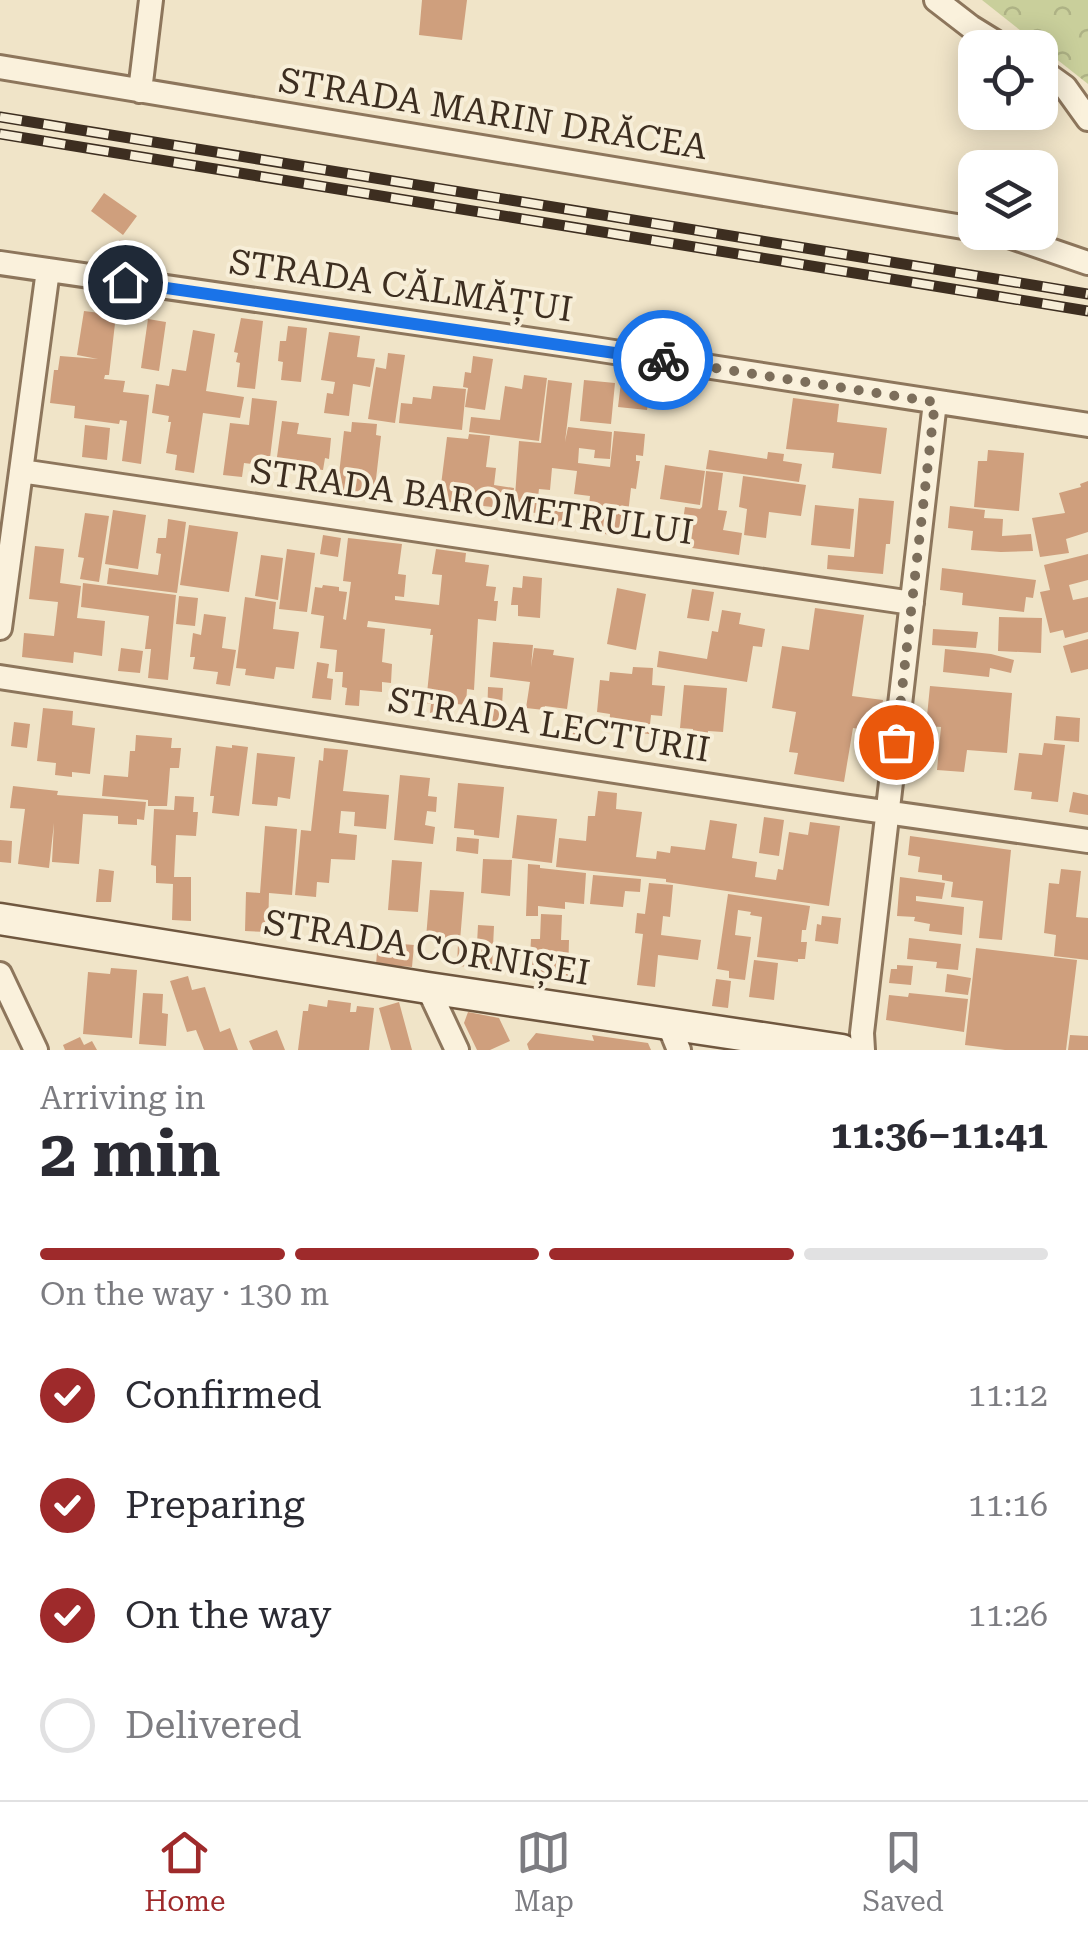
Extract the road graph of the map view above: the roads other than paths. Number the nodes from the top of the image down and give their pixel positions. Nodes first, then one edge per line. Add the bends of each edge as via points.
1 (151, 0) edge
2 (936, 0) edge
3 (976, 30) edge
4 (0, 68) edge
5 (1058, 82) edge
6 (140, 91) junction
7 (1088, 118) edge
8 (958, 227) edge
9 (1050, 250) edge
10 (0, 263) edge
11 (1088, 263) edge
12 (48, 270) junction
13 (935, 402) junction
14 (1088, 425) edge
15 (21, 471) junction
16 (912, 603) junction
17 (0, 628) edge
18 (0, 677) edge
19 (888, 812) junction
20 (1088, 841) edge
21 (0, 919) edge
22 (0, 974) edge
23 (428, 988) junction
24 (673, 1036) edge
25 (36, 1050) edge
26 (457, 1050) edge
27 (842, 1050) edge
28 (862, 1050) edge

1 - 6 street
2 - 3 street
4 - 6 street, STRADA MARIN DRĂCEA
5 - 7 street
6 - 8 street, STRADA MARIN DRĂCEA
9 - 11 street
10 - 12 street, STRADA CĂLMĂȚUI
12 - 13 street, STRADA CĂLMĂȚUI
12 - 15 street
13 - 14 street, STRADA CĂLMĂȚUI
13 - 16 street
15 - 16 street, STRADA BAROMETRULUI
15 - 17 street
16 - 19 street
18 - 19 street, STRADA LECTURII
19 - 20 street, STRADA LECTURII
19 - 28 street
21 - 23 street, STRADA CORNIȘEI
22 - 25 street
23 - 24 street, STRADA CORNIȘEI
23 - 26 street
24 - 27 street, STRADA CORNIȘEI

